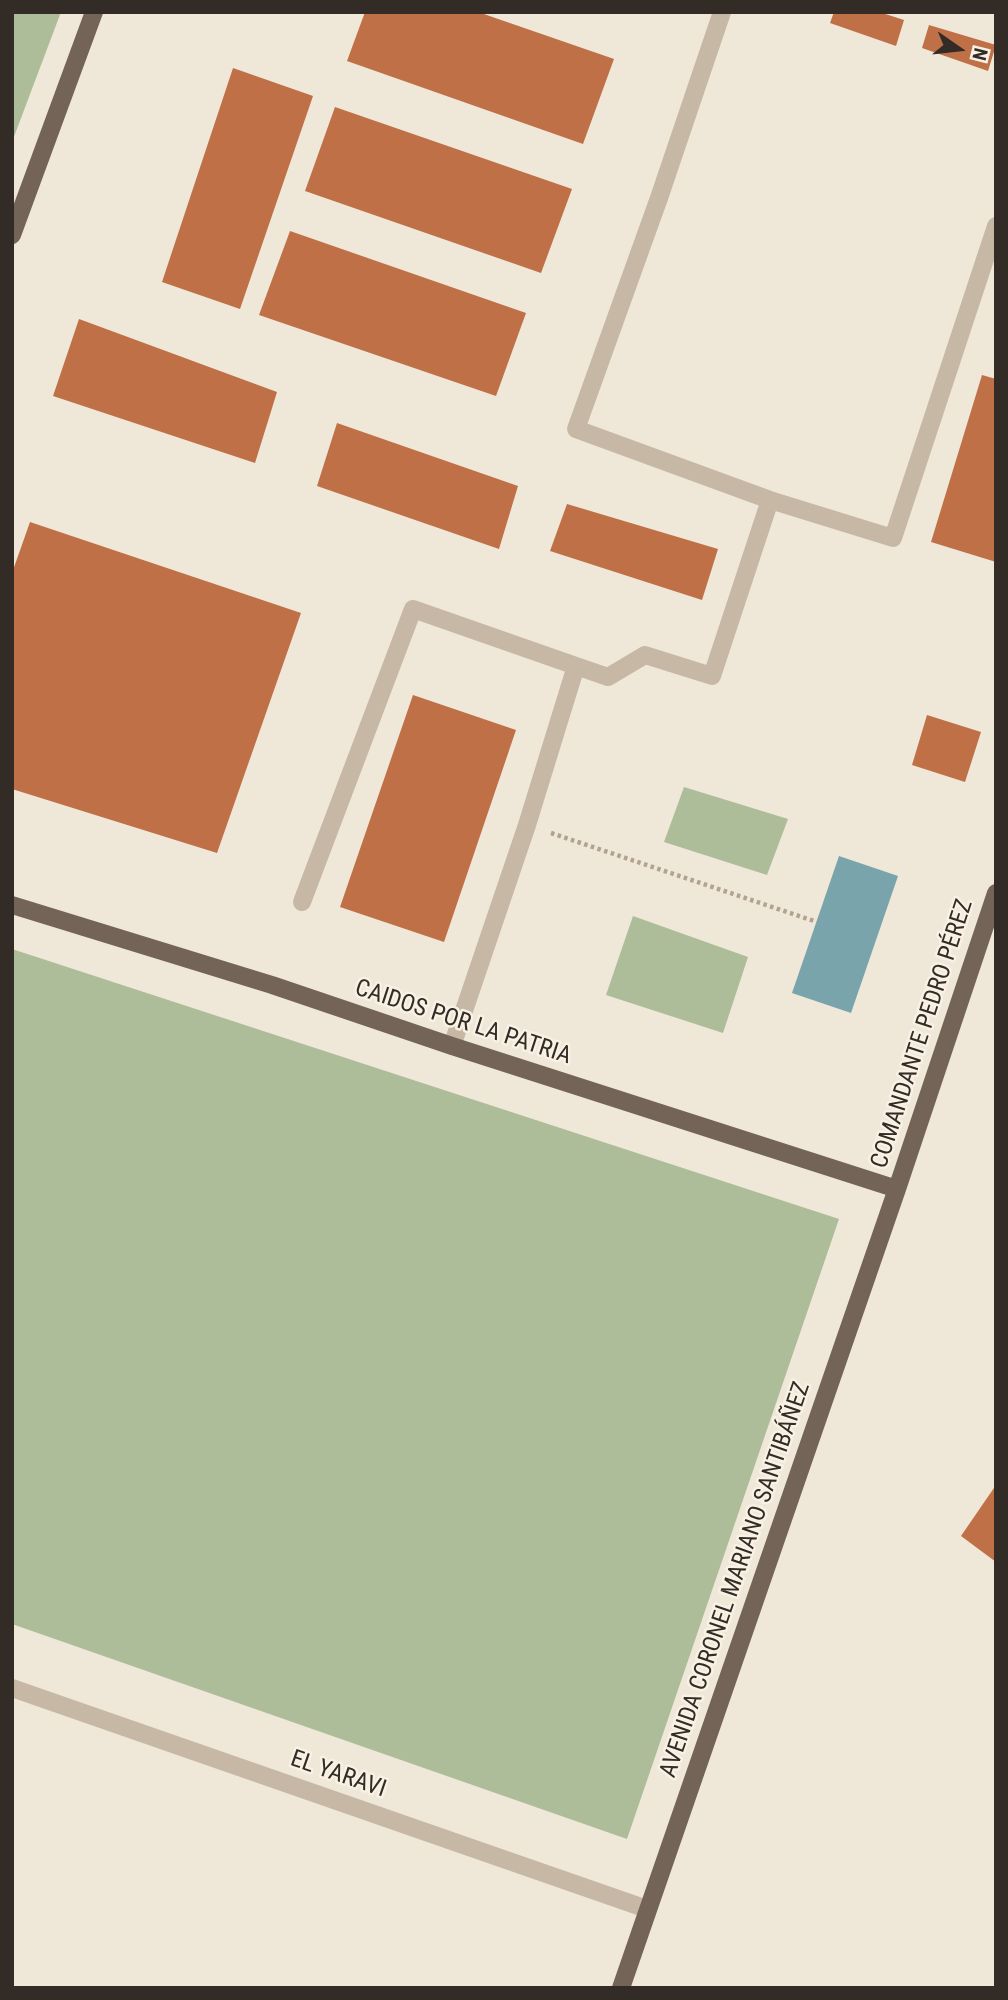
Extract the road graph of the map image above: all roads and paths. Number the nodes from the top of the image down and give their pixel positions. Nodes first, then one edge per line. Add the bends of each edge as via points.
1 (94, 12) edge
2 (722, 12) edge
3 (996, 226) edge
4 (12, 235) edge
5 (770, 500) junction
6 (576, 666) junction
7 (527, 825) junction
8 (996, 894) edge
9 (302, 902) dead end
10 (12, 905) edge
11 (996, 917) edge
12 (817, 922) dead end
13 (975, 956) junction
14 (452, 1046) junction
15 (897, 1189) junction
16 (12, 1688) edge
17 (647, 1909) junction
18 (621, 1988) edge

1 - 4 main road
2 - 5 street via 576,429
3 - 5 street via 893,538
5 - 6 street via 712,676 645,655 608,677
6 - 7 street
6 - 9 street via 413,609
7 - 12 path
7 - 14 street
8 - 13 main road, COMANDANTE PEDRO PÉREZ
10 - 14 main road, CAIDOS POR LA PATRIA
11 - 13 main road
13 - 15 main road, COMANDANTE PEDRO PÉREZ
14 - 15 main road, CAIDOS POR LA PATRIA
15 - 17 main road, AVENIDA CORONEL MARIANO SANTIBÁÑEZ
16 - 17 street, EL YARAVI
17 - 18 main road, AVENIDA CORONEL MARIANO SANTIBÁÑEZ

